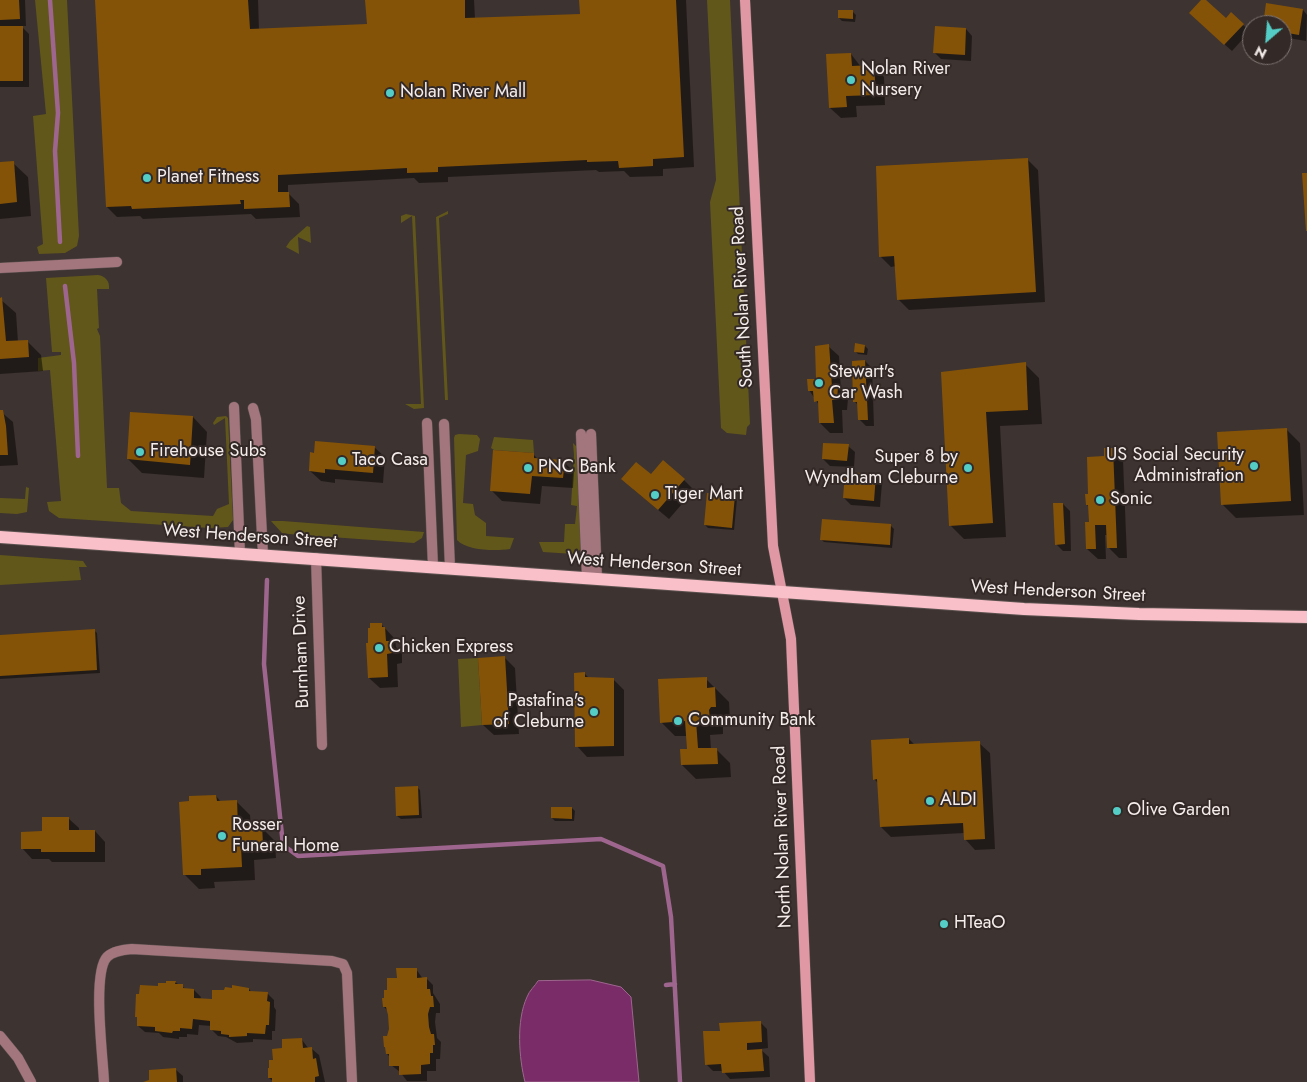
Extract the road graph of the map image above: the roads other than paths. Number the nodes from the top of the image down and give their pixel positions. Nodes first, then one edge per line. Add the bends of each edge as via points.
1 (745, 0) edge
2 (117, 262) dead end
3 (0, 268) edge
4 (234, 407) dead end
5 (253, 408) dead end
6 (427, 423) dead end
7 (444, 424) dead end
8 (586, 434) dead end
9 (0, 537) edge
10 (240, 554) junction
11 (263, 555) junction
12 (316, 558) junction
13 (433, 567) junction
14 (450, 568) junction
15 (592, 578) junction
16 (782, 591) junction
17 (1307, 617) edge
18 (322, 745) dead end
19 (0, 1036) edge
20 (31, 1082) edge
21 (104, 1082) edge
22 (352, 1082) edge
23 (810, 1082) edge

1 - 16 main road, South Nolan River Road via 773,546
2 - 3 street
4 - 10 street via 242,538
5 - 11 street
6 - 13 street
7 - 14 street
8 - 15 street
9 - 10 main road, West Henderson Street
10 - 11 main road, West Henderson Street
11 - 12 main road, West Henderson Street
12 - 13 main road, West Henderson Street
12 - 18 street, Burnham Drive
13 - 14 main road, West Henderson Street
14 - 15 main road, West Henderson Street
15 - 16 main road, West Henderson Street
16 - 17 main road, West Henderson Street via 1024,609
16 - 23 main road, North Nolan River Road via 791,639
19 - 20 street via 18,1058
21 - 22 street via 99,972 108,955 132,949 343,964 347,972

